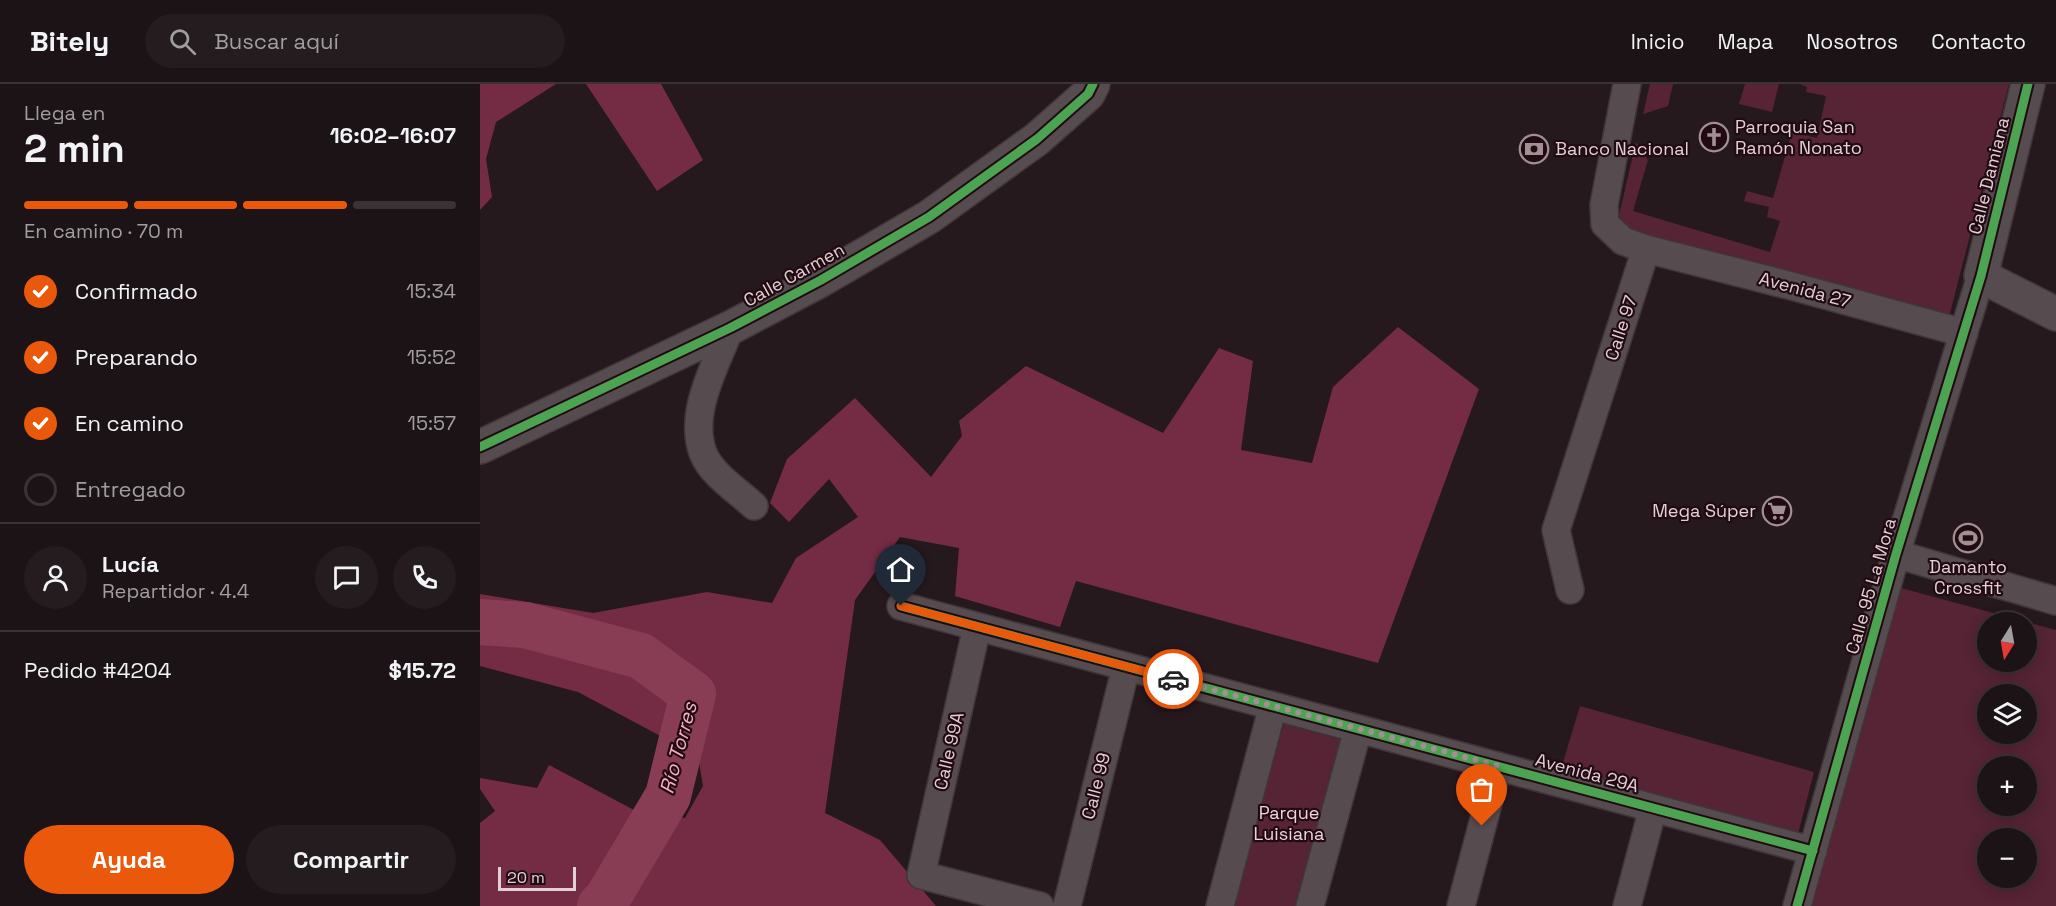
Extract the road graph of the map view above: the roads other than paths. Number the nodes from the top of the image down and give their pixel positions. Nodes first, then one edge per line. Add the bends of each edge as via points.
1 (1093, 84) edge
2 (1627, 84) edge
3 (2028, 84) edge
4 (1646, 249) junction
5 (1981, 276) junction
6 (2056, 314) edge
7 (730, 328) junction
8 (1964, 333) junction
9 (480, 447) edge
10 (754, 506) dead end
11 (1896, 554) junction
12 (1570, 590) dead end
13 (2056, 601) edge
14 (901, 606) dead end
15 (977, 627) junction
16 (1126, 667) junction
17 (1273, 706) junction
18 (1358, 729) junction
19 (1498, 766) junction
20 (1653, 808) junction
21 (1812, 851) junction
22 (1040, 906) edge
23 (1067, 906) edge
24 (1220, 906) edge
25 (1310, 906) edge
26 (1461, 906) edge
27 (1627, 906) edge
28 (1797, 906) edge

1 - 7 street, Calle Carmen via 1088,94 1037,139 930,217
2 - 4 street via 1604,205 1605,224 1623,241
3 - 5 street, Calle Damiana
4 - 8 street, Avenida 27
4 - 12 street, Calle 97 via 1556,530
5 - 6 street
5 - 8 street, Calle 95 La Mora
7 - 9 street, Calle Carmen
7 - 10 street via 705,394 699,434 703,454 714,470
8 - 11 street, Calle 95 La Mora
11 - 13 street
11 - 21 street, Calle 95 La Mora
14 - 15 street, Avenida 29A
15 - 16 street, Avenida 29A
15 - 22 street, Calle 99A via 921,874
16 - 17 street, Avenida 29A
16 - 23 street, Calle 99
17 - 18 street, Avenida 29A
17 - 24 street
18 - 19 street, Avenida 29A
18 - 25 street
19 - 20 street, Avenida 29A
19 - 26 street
20 - 21 street, Avenida 29A
20 - 27 street
21 - 28 street, Calle 95 La Mora

